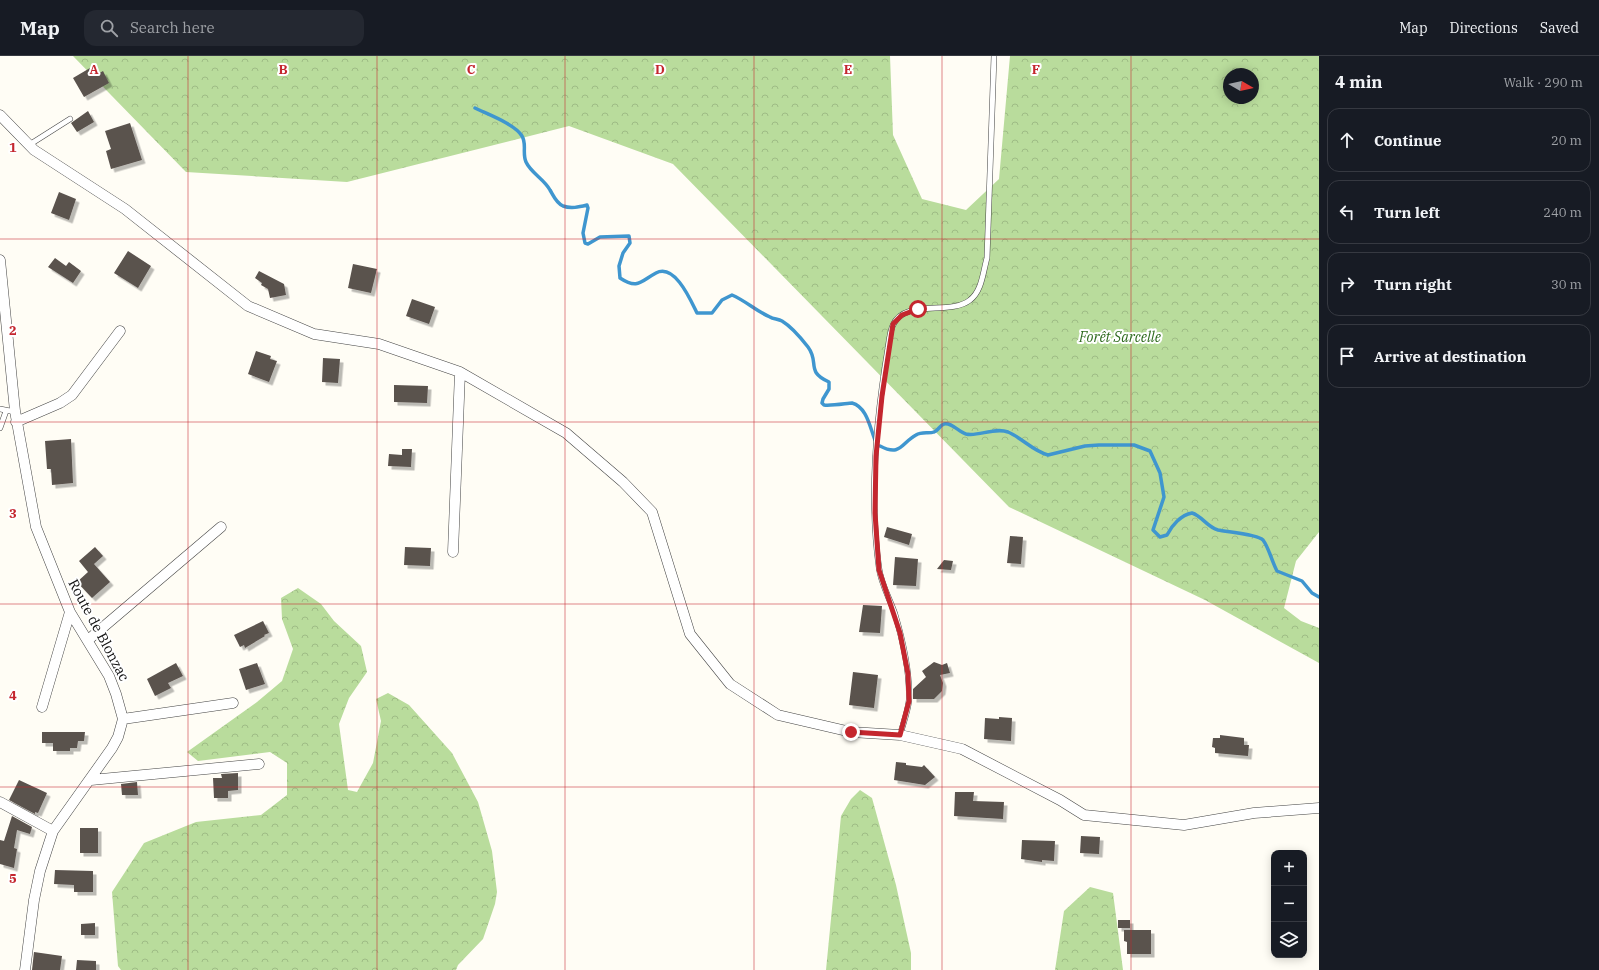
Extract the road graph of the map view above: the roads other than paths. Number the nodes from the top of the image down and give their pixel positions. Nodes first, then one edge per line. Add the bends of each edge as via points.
1 (994, 56) edge
2 (0, 115) edge
3 (70, 119) dead end
4 (29, 145) junction
5 (0, 260) edge
6 (120, 331) dead end
7 (460, 372) junction
8 (0, 409) edge
9 (10, 411) junction
10 (16, 422) junction
11 (0, 428) edge
12 (221, 527) dead end
13 (453, 552) dead end
14 (70, 612) junction
15 (88, 640) junction
16 (233, 703) dead end
17 (42, 707) dead end
18 (123, 719) junction
19 (900, 735) junction
20 (259, 764) dead end
21 (91, 780) junction
22 (0, 802) edge
23 (1319, 808) edge
24 (53, 831) junction
25 (25, 970) edge

1 - 19 lane via 986,258 979,288 970,300 954,307 918,309 902,315 893,324 887,356 876,456 875,513 879,570 900,633 908,674 909,701
2 - 4 street
3 - 4 lane
4 - 7 street via 125,209 248,306 314,334 379,344
5 - 9 street, Route de Blonzac
6 - 10 street via 72,395
7 - 13 street
7 - 19 street via 566,433 623,482 652,512 690,634 730,684 778,715 851,732
8 - 9 lane
9 - 10 street, Route de Blonzac
9 - 11 lane
10 - 14 street, Route de Blonzac via 36,527
12 - 15 street
14 - 15 street, Route de Blonzac
14 - 17 street
15 - 18 street, Route de Blonzac via 109,676
16 - 18 street
18 - 21 street via 118,737
19 - 23 street via 962,749 1054,796 1084,815 1184,825 1254,813
20 - 21 street
21 - 24 street
22 - 24 street
24 - 25 street via 34,900

